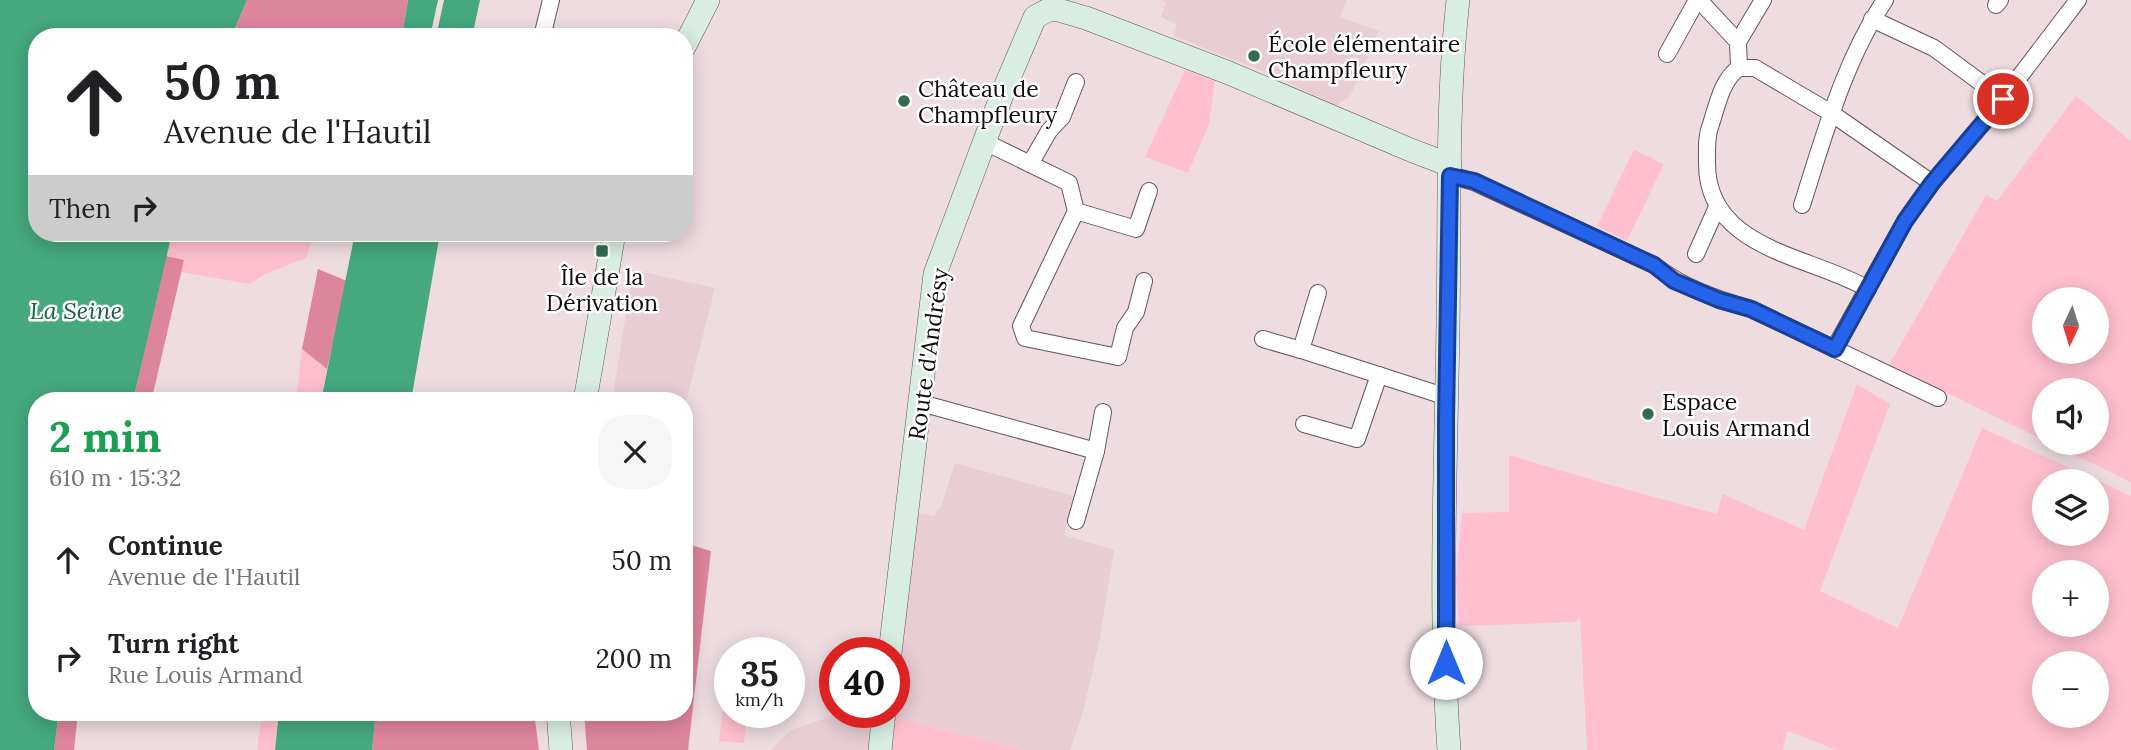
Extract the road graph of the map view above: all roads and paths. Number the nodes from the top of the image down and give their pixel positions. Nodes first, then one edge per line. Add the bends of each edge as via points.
1 (551, 0) edge
2 (699, 0) edge
3 (708, 0) edge
4 (1028, 0) edge
5 (1037, 0) edge
6 (1458, 0) edge
7 (1698, 0) edge
8 (1763, 0) edge
9 (1885, 0) edge
10 (2068, 3) edge
11 (1060, 9) junction
12 (1872, 19) junction
13 (544, 28) edge
14 (685, 28) edge
15 (1029, 28) junction
16 (693, 29) edge
17 (1738, 42) junction
18 (1667, 54) dead end
19 (1740, 68) junction
20 (1076, 82) dead end
21 (2003, 99) junction
22 (1831, 113) junction
23 (985, 142) junction
24 (1030, 164) junction
25 (1450, 170) junction
26 (1932, 183) junction
27 (1149, 191) dead end
28 (1802, 205) dead end
29 (1717, 207) junction
30 (1076, 211) junction
31 (612, 242) edge
32 (624, 242) edge
33 (1696, 254) dead end
34 (1144, 281) dead end
35 (1868, 289) junction
36 (1318, 293) dead end
37 (1263, 339) dead end
38 (1835, 349) junction
39 (1301, 350) junction
40 (1379, 375) junction
41 (587, 392) edge
42 (600, 392) edge
43 (1447, 397) junction
44 (1938, 398) dead end
45 (921, 403) junction
46 (1103, 412) dead end
47 (1304, 424) dead end
48 (1096, 451) junction
49 (1076, 521) dead end
50 (892, 637) edge
51 (559, 721) edge
52 (882, 728) edge
53 (561, 750) edge
54 (880, 750) edge
55 (1449, 750) edge

1 - 13 street
2 - 14 street
3 - 16 street
4 - 15 street
5 - 11 street
6 - 25 street
7 - 17 street
7 - 18 street
8 - 17 street
9 - 12 street
10 - 21 street
11 - 15 street via 1042,12
11 - 25 street via 1229,73
12 - 21 street via 1934,48
12 - 22 street
15 - 23 street, Route d'Andrésy
17 - 19 street
19 - 22 street via 1755,68
19 - 29 street via 1730,75 1708,132 1707,178
20 - 24 street via 1062,117
21 - 26 street
22 - 26 street
22 - 28 street
23 - 24 street
23 - 45 street, Route d'Andrésy via 935,274
24 - 30 street via 1069,183
25 - 38 street via 1654,265 1674,281 1751,309
25 - 43 street
26 - 35 street
27 - 30 street via 1136,229
29 - 33 street
29 - 35 street via 1740,231 1764,246
30 - 34 street via 1021,326 1025,338 1118,357
31 - 41 street
32 - 42 street
35 - 38 street
36 - 39 street
37 - 39 street
38 - 44 street
39 - 40 street
40 - 43 street
40 - 47 street via 1357,439
43 - 55 street
45 - 48 street
45 - 50 street, Route d'Andrésy
46 - 48 street
48 - 49 street
51 - 53 street
52 - 54 street

